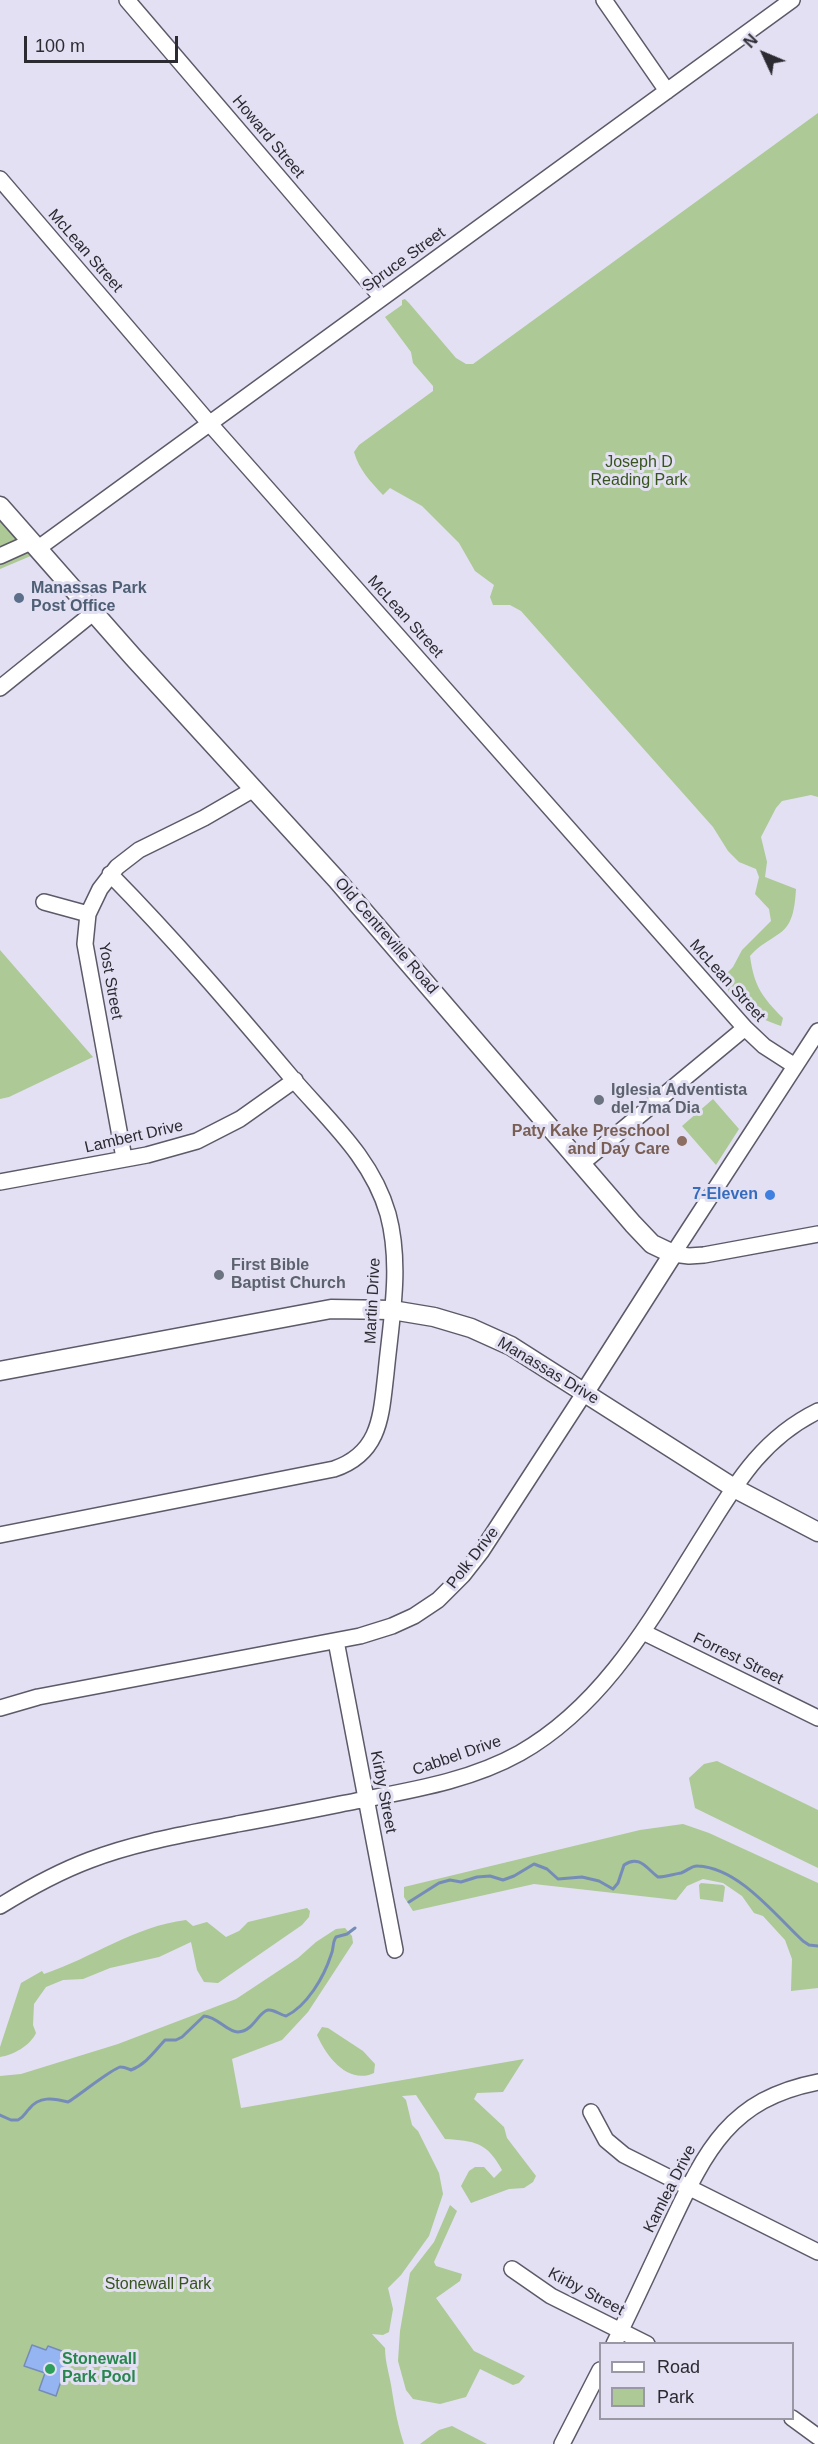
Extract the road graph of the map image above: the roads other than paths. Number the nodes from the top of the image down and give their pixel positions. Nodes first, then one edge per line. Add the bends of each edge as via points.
1 (127, 0) edge
2 (604, 0) edge
3 (792, 0) edge
4 (667, 91) junction
5 (0, 179) edge
6 (382, 298) junction
7 (210, 424) junction
8 (0, 506) edge
9 (34, 546) junction
10 (0, 556) edge
11 (93, 613) junction
12 (0, 688) edge
13 (254, 789) junction
14 (110, 874) junction
15 (44, 902) dead end
16 (88, 914) junction
17 (745, 1029) junction
18 (818, 1031) edge
19 (795, 1066) junction
20 (295, 1080) junction
21 (124, 1158) junction
22 (581, 1164) junction
23 (0, 1182) edge
24 (818, 1234) edge
25 (673, 1254) junction
26 (392, 1310) junction
27 (0, 1371) edge
28 (585, 1392) junction
29 (818, 1411) edge
30 (734, 1488) junction
31 (818, 1532) edge
32 (0, 1535) edge
33 (642, 1632) junction
34 (336, 1641) junction
35 (0, 1708) edge
36 (818, 1718) edge
37 (366, 1799) junction
38 (0, 1906) edge
39 (395, 1950) dead end
40 (818, 2082) edge
41 (591, 2112) dead end
42 (689, 2187) junction
43 (818, 2252) edge
44 (512, 2269) dead end
45 (617, 2337) edge
46 (642, 2342) edge
47 (599, 2372) edge
48 (794, 2419) edge
49 (818, 2437) edge
50 (562, 2444) edge

1 - 6 street, Howard Street
2 - 4 street
3 - 4 street, Spruce Street
4 - 6 street, Spruce Street
5 - 7 street, McLean Street
6 - 7 street, Spruce Street
7 - 9 street, Spruce Street
7 - 17 street, McLean Street
8 - 9 main road, Old Centreville Road
9 - 10 street, Spruce Street
9 - 11 main road, Old Centreville Road
11 - 12 street
11 - 13 main road, Old Centreville Road
13 - 14 street, Yost Street via 139,850
13 - 22 main road, Old Centreville Road
14 - 16 street, Yost Street
14 - 20 street, Martin Drive via 205,975
15 - 16 street
16 - 21 street, Yost Street via 85,944
17 - 19 street, McLean Street via 764,1047
17 - 22 street
18 - 19 street
19 - 25 street
20 - 21 street, Lambert Drive via 221,1131 172,1149
20 - 26 street, Martin Drive via 357,1152 378,1188 394,1246
21 - 23 street, Lambert Drive
22 - 25 main road, Old Centreville Road via 652,1244
24 - 25 street, Old Centreville Road via 705,1255
25 - 28 main road, Polk Drive
26 - 27 main road, Manassas Drive via 315,1311
26 - 28 main road, Manassas Drive via 434,1317 485,1334 524,1353
26 - 32 street, Martin Drive via 380,1420 368,1447 347,1464 329,1471
28 - 30 main road, Manassas Drive
28 - 34 street, Polk Drive via 481,1552 450,1589 403,1621
29 - 30 street, Cabbel Drive via 782,1432
30 - 31 main road, Manassas Drive
30 - 33 street, Cabbel Drive
33 - 36 street, Forrest Street
33 - 37 street, Cabbel Drive via 587,1700 520,1753 435,1785
34 - 35 street, Polk Drive via 38,1697
34 - 37 street, Kirby Street
37 - 38 street, Cabbel Drive via 122,1849 57,1874
37 - 39 street, Kirby Street
40 - 42 street, Kamlea Drive via 765,2100 734,2121 711,2147
41 - 42 street via 598,2129 615,2149
42 - 43 street
42 - 45 street, Kamlea Drive
44 - 45 street, Kirby Street
45 - 46 street, Kirby Street
47 - 50 street
48 - 49 street

